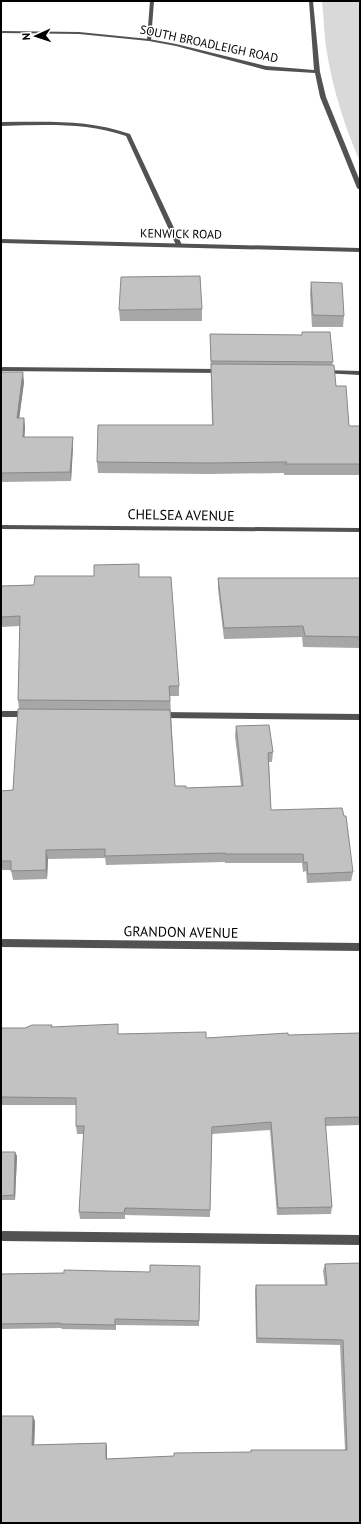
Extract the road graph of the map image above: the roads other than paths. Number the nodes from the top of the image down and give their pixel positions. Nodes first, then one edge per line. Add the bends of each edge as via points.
1 (152, 1) edge
2 (311, 1) edge
3 (1, 32) edge
4 (149, 40) junction
5 (317, 72) junction
6 (1, 124) edge
7 (360, 188) edge
8 (1, 241) edge
9 (179, 245) junction
10 (360, 250) edge
11 (1, 370) edge
12 (224, 371) edge
13 (320, 372) edge
14 (360, 372) edge
15 (1, 527) edge
16 (360, 530) edge
17 (1, 714) edge
18 (33, 714) edge
19 (153, 715) edge
20 (360, 717) edge
21 (1, 943) edge
22 (360, 947) edge
23 (1, 1236) edge
24 (360, 1240) edge

1 - 4 street
2 - 5 street
3 - 4 street, SOUTH BROADLEIGH ROAD via 79,33
4 - 5 street, SOUTH BROADLEIGH ROAD via 266,68
5 - 7 street via 323,97
6 - 9 street via 81,124 111,128 128,135
8 - 9 street, KENWICK ROAD
9 - 10 street, KENWICK ROAD
11 - 12 street
13 - 14 street
15 - 16 street, CHELSEA AVENUE
17 - 18 street
19 - 20 street
21 - 22 street, GRANDON AVENUE
23 - 24 street

